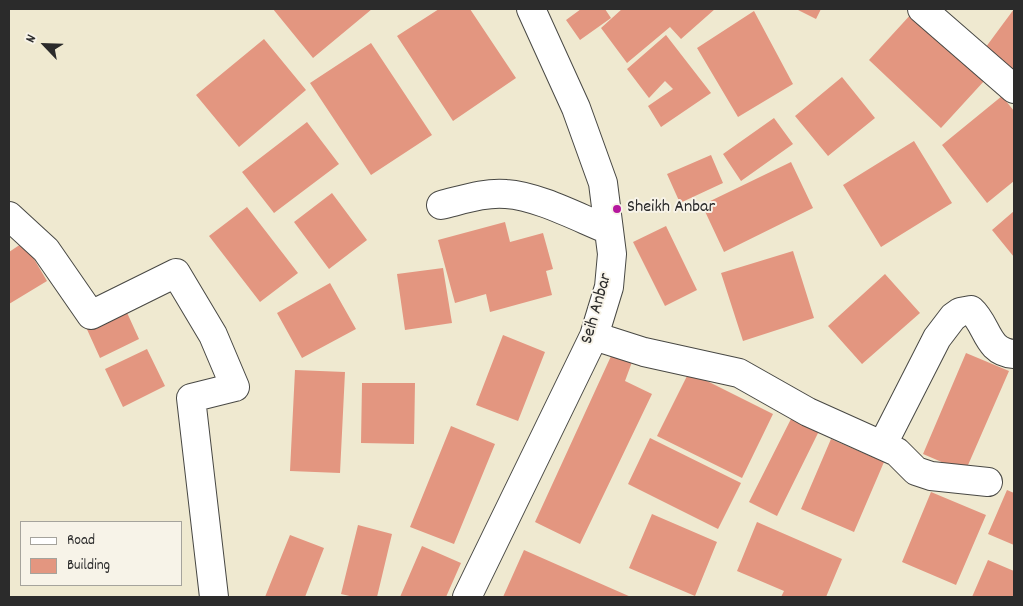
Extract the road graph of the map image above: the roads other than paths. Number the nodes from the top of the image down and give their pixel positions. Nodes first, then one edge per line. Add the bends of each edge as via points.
1 (531, 9) edge
2 (922, 9) edge
3 (1014, 89) edge
4 (441, 205) dead end
5 (9, 216) edge
6 (609, 230) junction
7 (594, 336) junction
8 (1014, 354) edge
9 (883, 444) junction
10 (988, 482) dead end
11 (214, 597) edge
12 (467, 597) edge

1 - 6 street, Seih Anbar via 576,108 603,183
2 - 3 street
4 - 6 street via 477,196 506,194 549,205
5 - 11 street via 46,250 91,316 176,273 213,336 234,387 191,398
6 - 7 street, Seih Anbar via 612,254 609,287
7 - 9 street via 644,352 739,373 808,412
7 - 12 street, Seih Anbar
8 - 9 street via 994,348 980,318 972,310 960,312 937,338
9 - 10 street via 897,452 916,471 931,476

